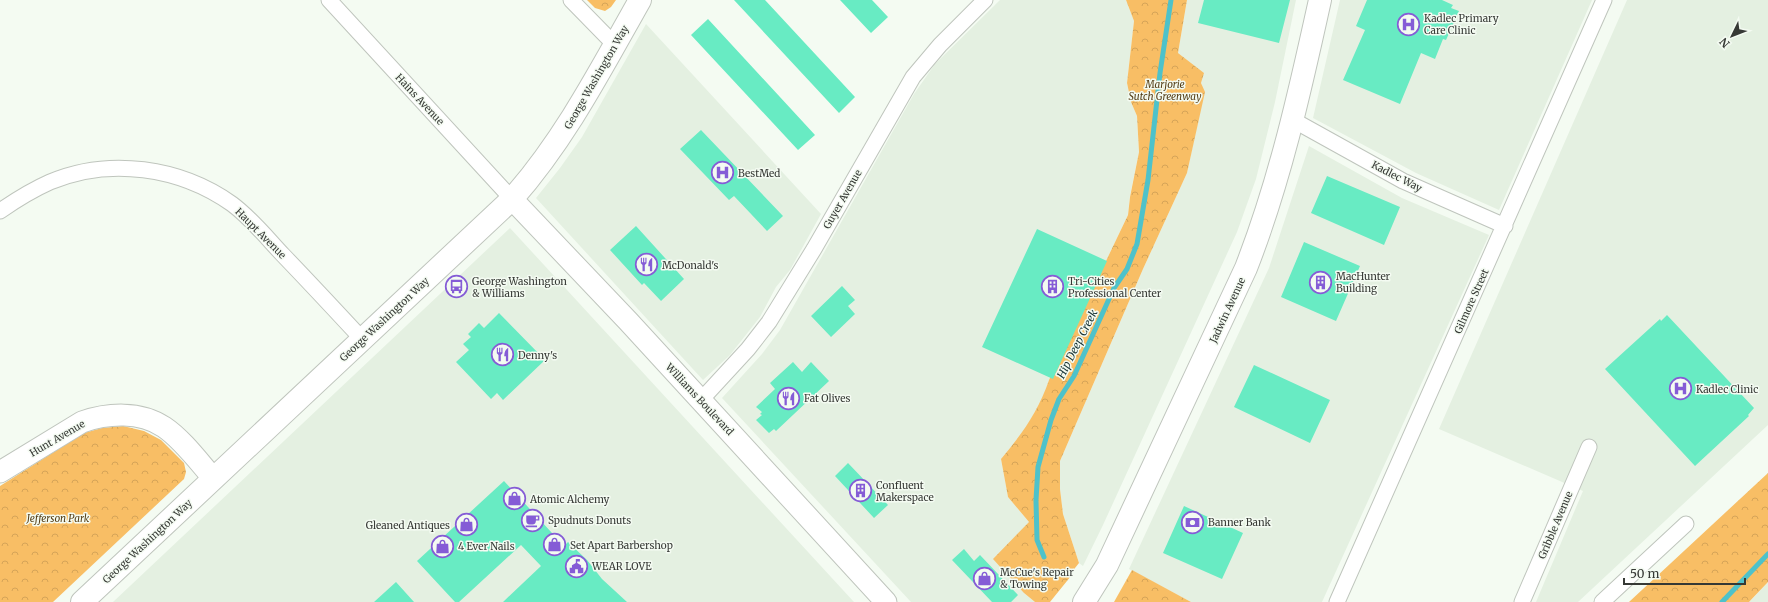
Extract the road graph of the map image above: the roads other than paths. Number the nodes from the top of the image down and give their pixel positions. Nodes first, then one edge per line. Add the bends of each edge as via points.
1 (329, 0) edge
2 (571, 0) edge
3 (640, 0) edge
4 (985, 0) edge
5 (1320, 0) edge
6 (1604, 0) edge
7 (615, 45) junction
8 (1293, 120) junction
9 (512, 199) junction
10 (0, 211) edge
11 (1505, 226) junction
12 (362, 339) junction
13 (701, 400) junction
14 (1589, 448) dead end
15 (0, 472) edge
16 (213, 478) junction
17 (1686, 524) dead end
18 (82, 602) edge
19 (886, 602) edge
20 (1084, 602) edge
21 (1337, 602) edge
22 (1522, 602) edge
23 (1602, 602) edge

1 - 9 street, Hains Avenue
2 - 7 street
3 - 7 main road, George Washington Way
4 - 13 street, Guyer Avenue via 940,45 913,77 769,322
5 - 8 main road, Jadwin Avenue
6 - 11 street, Gilmore Street
7 - 9 main road, George Washington Way via 557,143
8 - 11 street, Kadlec Way via 1403,181
8 - 20 main road, Jadwin Avenue via 1274,193 1246,268 1107,565
9 - 12 main road, George Washington Way
9 - 13 street, Williams Boulevard
10 - 12 street, Haupt Avenue via 29,192 51,182 100,169 127,168 181,177 232,204 256,226
11 - 21 street, Gilmore Street
12 - 16 main road, George Washington Way
13 - 19 street, Williams Boulevard
14 - 22 street, Gribble Avenue
15 - 16 street, Hunt Avenue via 82,422 106,415 119,415 147,419 165,427
16 - 18 main road, George Washington Way
17 - 23 street

